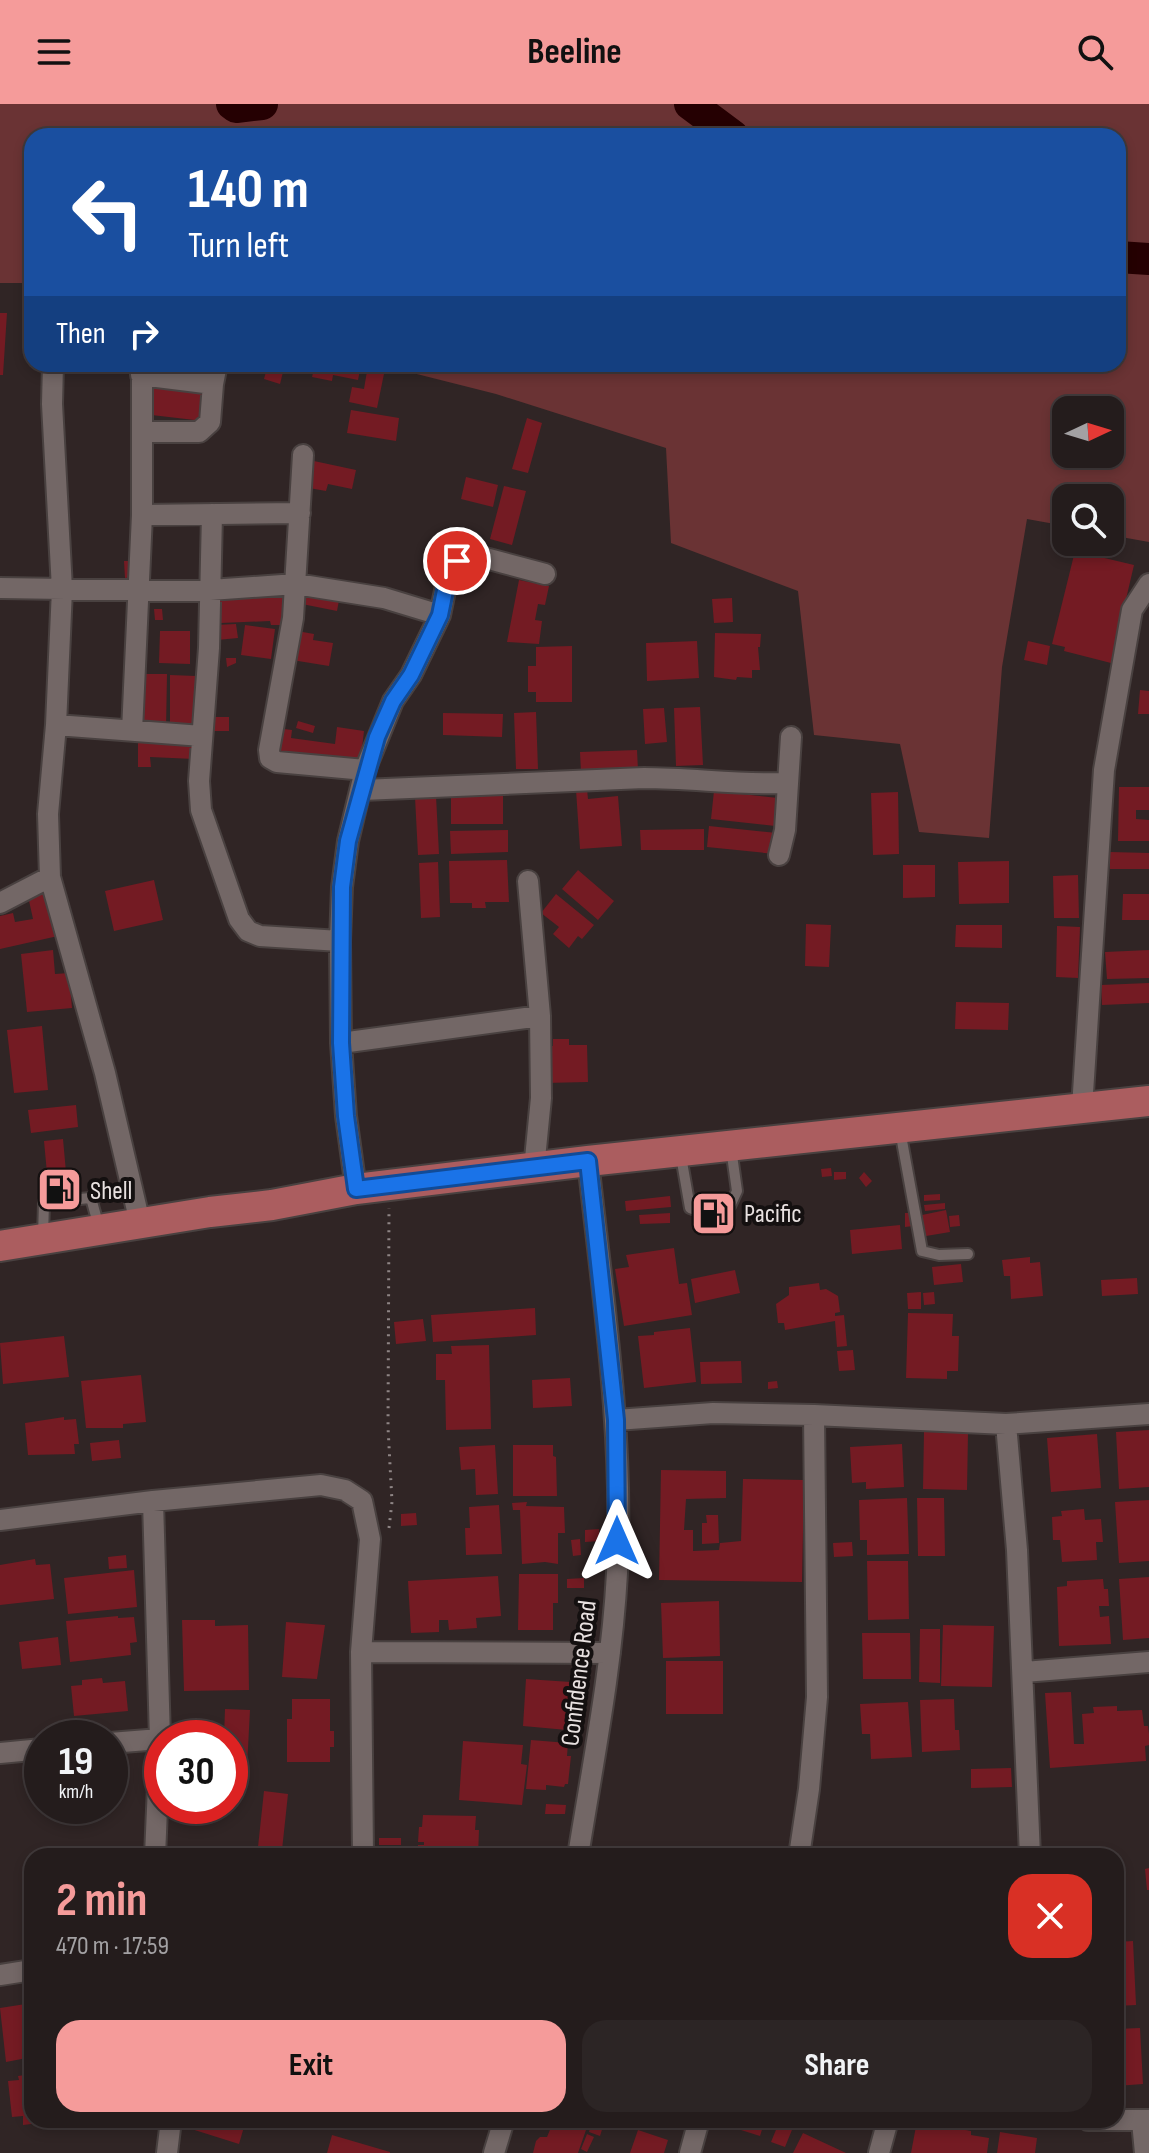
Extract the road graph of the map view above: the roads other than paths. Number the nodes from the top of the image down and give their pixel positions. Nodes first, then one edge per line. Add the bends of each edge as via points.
1 (53, 372) edge
2 (142, 372) edge
3 (186, 372) edge
4 (215, 374) edge
5 (143, 432) junction
6 (303, 455) dead end
7 (300, 513) junction
8 (212, 514) junction
9 (142, 515) junction
10 (545, 574) dead end
11 (296, 584) junction
12 (1149, 584) edge
13 (0, 588) edge
14 (211, 588) junction
15 (62, 589) junction
16 (140, 591) junction
17 (440, 615) junction
18 (56, 725) junction
19 (132, 731) junction
20 (202, 736) junction
21 (791, 737) dead end
22 (364, 780) junction
23 (788, 783) junction
24 (779, 855) dead end
25 (50, 877) junction
26 (528, 881) dead end
27 (0, 903) edge
28 (340, 941) junction
29 (540, 1016) junction
30 (341, 1043) junction
31 (1149, 1101) edge
32 (1082, 1108) junction
33 (899, 1128) junction
34 (731, 1146) junction
35 (680, 1151) junction
36 (588, 1161) junction
37 (534, 1169) junction
38 (356, 1189) junction
39 (720, 1209) dead end
40 (698, 1211) dead end
41 (140, 1223) junction
42 (0, 1246) edge
43 (968, 1254) dead end
44 (1149, 1414) edge
45 (814, 1415) junction
46 (616, 1420) junction
47 (1006, 1424) junction
48 (153, 1501) junction
49 (0, 1520) edge
50 (361, 1652) junction
51 (610, 1653) junction
52 (1149, 1662) edge
53 (1024, 1672) junction
54 (159, 1720) edge
55 (24, 1751) edge
56 (0, 1753) edge
57 (156, 1824) edge
58 (155, 1848) edge
59 (363, 1848) edge
60 (579, 1848) edge
61 (800, 1848) edge
62 (1030, 1848) edge
63 (24, 1971) edge
64 (0, 1975) edge
65 (1124, 2121) edge
66 (1145, 2121) edge
67 (170, 2128) edge
68 (502, 2128) edge
69 (697, 2128) edge
70 (886, 2128) edge
71 (167, 2153) edge
72 (494, 2153) edge
73 (690, 2153) edge
74 (879, 2153) edge
75 (1145, 2153) edge

1 - 15 street
2 - 5 street
3 - 4 street
4 - 5 street via 210,422 199,432
5 - 9 street
6 - 7 street
7 - 8 street
7 - 11 street
8 - 9 street
8 - 14 street
9 - 16 street
10 - 17 street via 474,555 457,561 448,576
11 - 14 street
11 - 17 street via 384,598
11 - 22 street via 270,758
12 - 32 street via 1132,610 1104,770
13 - 15 street
14 - 16 street
14 - 20 street
15 - 16 street
15 - 18 street
16 - 19 street
17 - 22 street via 393,701
18 - 19 street
18 - 25 street via 48,814
19 - 20 street
20 - 28 street via 201,810 239,919 260,936
21 - 23 street
22 - 23 street via 689,778
22 - 28 street via 348,841
23 - 24 street
25 - 27 street
25 - 41 street
26 - 29 street
28 - 30 street
29 - 30 street
29 - 37 street via 541,1098
30 - 38 street
31 - 32 main road
32 - 33 main road
33 - 34 main road
33 - 43 lane via 922,1251
34 - 35 main road
34 - 39 lane via 737,1191 730,1206
35 - 36 main road
35 - 40 lane via 687,1200
36 - 37 main road
36 - 46 street, Confidence Road
37 - 38 main road
38 - 41 main road
41 - 42 main road
44 - 47 street
45 - 46 street via 713,1413
45 - 47 street
45 - 61 street via 817,1697
46 - 51 street, Confidence Road via 617,1572
47 - 53 street
48 - 49 street
48 - 50 street via 321,1485 345,1490 362,1501 370,1539
48 - 54 street
50 - 51 street
50 - 59 street
51 - 60 street, Confidence Road
52 - 53 street
53 - 62 street
55 - 56 street
57 - 58 street
63 - 64 street
65 - 66 street
66 - 75 street
67 - 71 street
68 - 72 street
69 - 73 street
70 - 74 street

